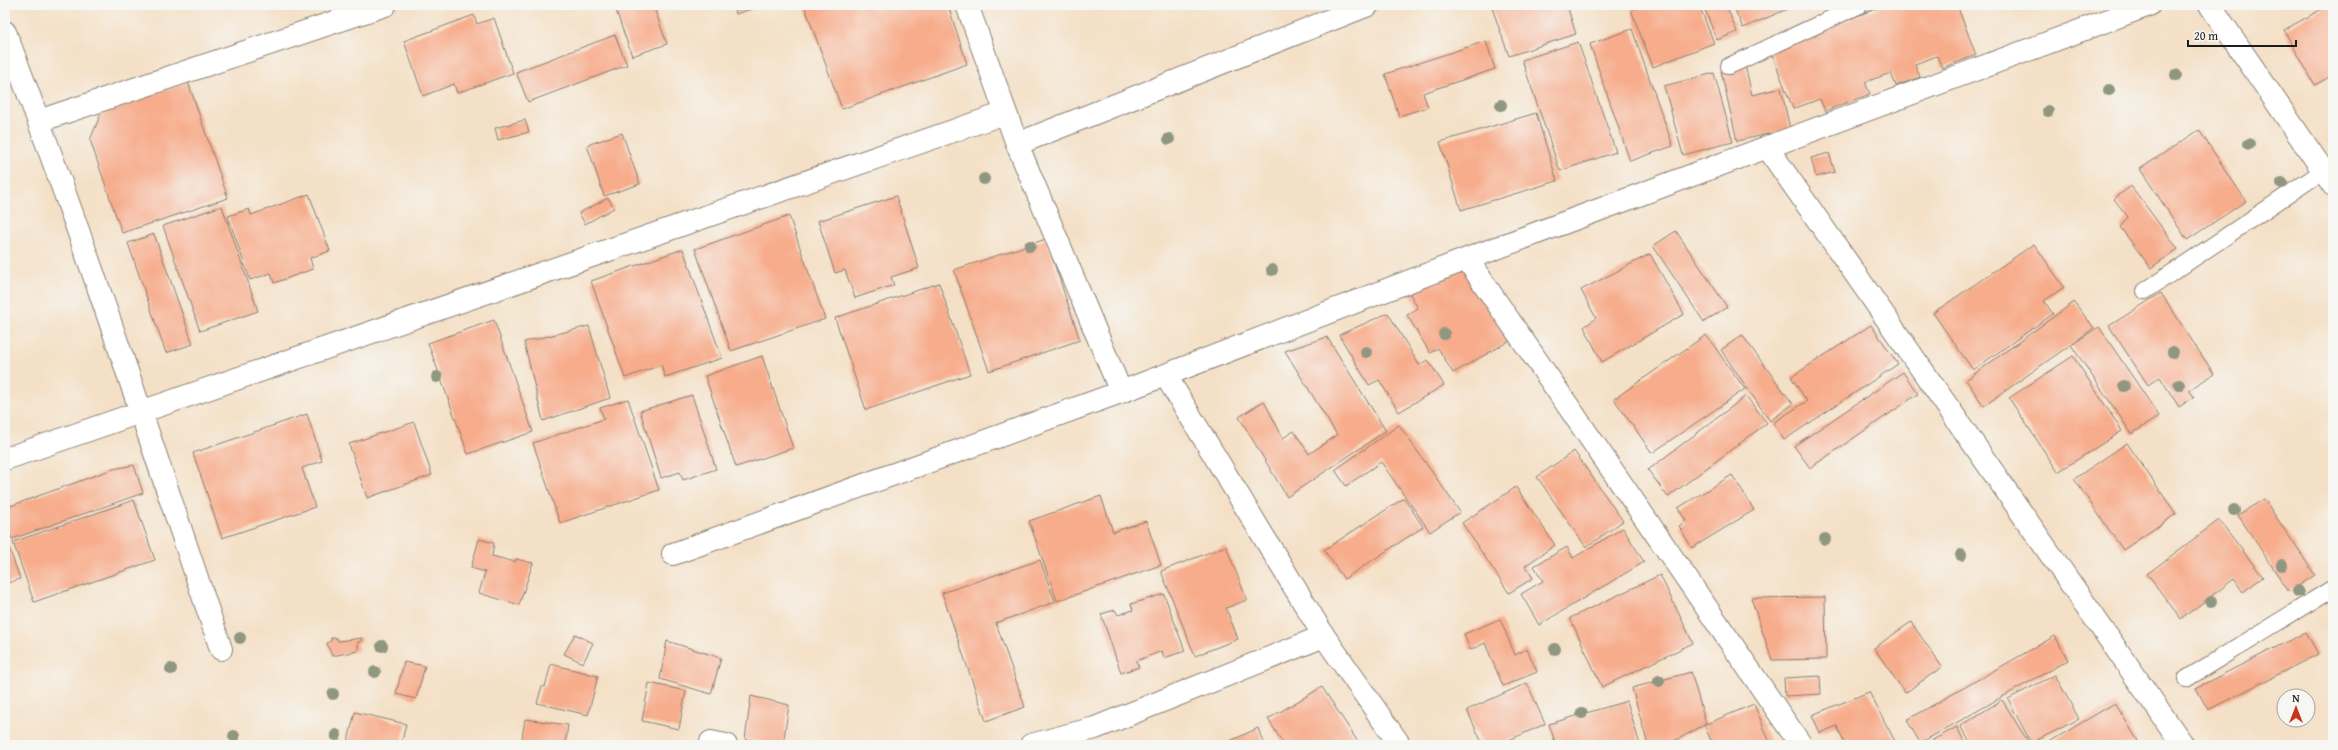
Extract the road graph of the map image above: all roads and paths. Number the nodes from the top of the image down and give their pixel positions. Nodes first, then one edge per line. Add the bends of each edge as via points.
1 (385, 5) edge
2 (967, 5) edge
3 (1368, 5) edge
4 (1860, 5) edge
5 (2149, 5) edge
6 (2210, 5) edge
7 (5, 32) edge
8 (1729, 66) dead end
9 (1005, 113) junction
10 (39, 121) junction
11 (1017, 144) junction
12 (1768, 147) junction
13 (2328, 178) edge
14 (1467, 259) junction
15 (2145, 291) dead end
16 (1166, 376) junction
17 (1121, 392) junction
18 (140, 410) junction
19 (5, 459) edge
20 (673, 554) dead end
21 (2333, 588) edge
22 (1324, 636) junction
23 (221, 649) dead end
24 (2186, 679) dead end
25 (1031, 745) edge
26 (1400, 745) edge
27 (1801, 745) edge
28 (2183, 745) edge

1 - 10 street
2 - 9 street
3 - 11 street
4 - 8 lane
5 - 12 street
6 - 13 street
7 - 10 street
9 - 11 street
9 - 18 street
10 - 18 street
11 - 17 street
12 - 14 street
12 - 28 street
13 - 15 lane
14 - 16 street
14 - 27 street
16 - 17 street
16 - 22 street
17 - 20 street
18 - 19 street
18 - 23 street
21 - 24 lane
22 - 25 street via 1095,728
22 - 26 street

